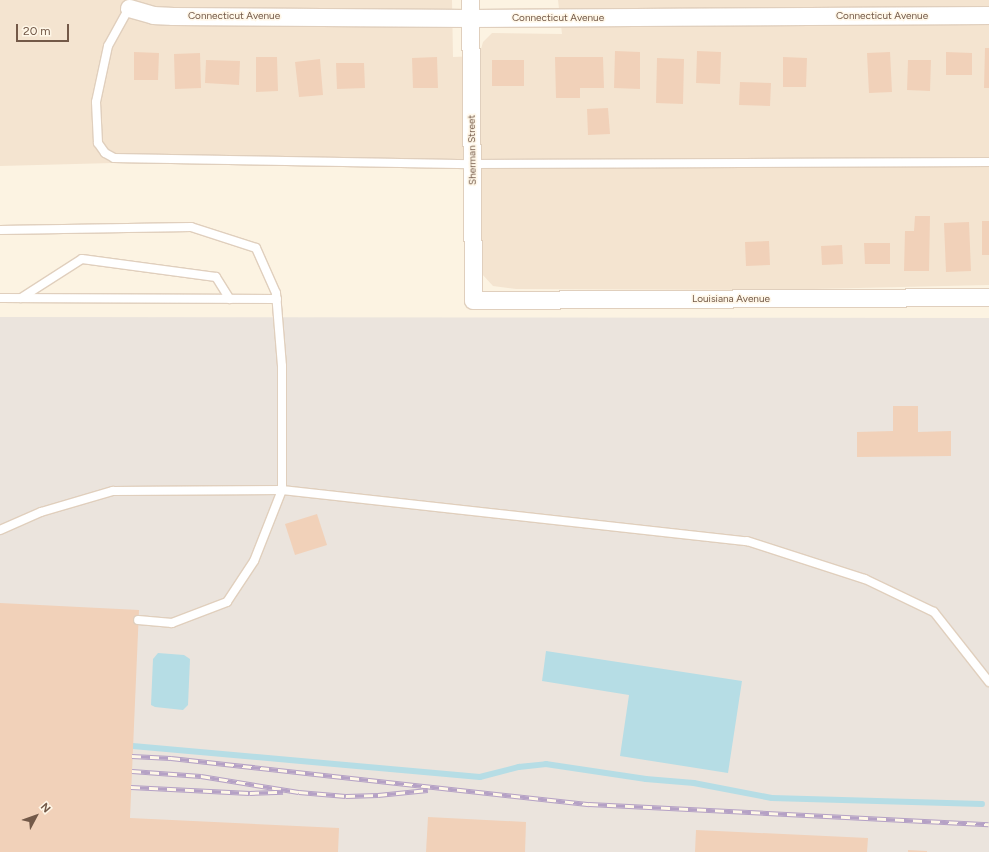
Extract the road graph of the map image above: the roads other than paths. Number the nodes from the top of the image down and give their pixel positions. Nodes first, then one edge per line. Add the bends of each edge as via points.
1 (470, 0) edge
2 (129, 8) joint
3 (989, 15) edge
4 (470, 18) junction
5 (989, 162) edge
6 (472, 164) junction
7 (0, 230) edge
8 (989, 297) edge
9 (0, 298) edge
10 (21, 298) junction
11 (230, 298) junction
12 (277, 299) junction
13 (473, 300) joint
14 (282, 490) junction
15 (0, 530) edge
16 (138, 620) dead end
17 (989, 682) edge

1 - 4 street, Sherman Street
2 - 4 street, Connecticut Avenue via 153,16
2 - 6 lane via 108,46 96,102 98,143 105,153 114,158
3 - 4 street, Connecticut Avenue
4 - 6 street, Sherman Street
5 - 6 lane
6 - 13 street, Sherman Street
7 - 12 lane via 191,227 256,248
8 - 13 street, Louisiana Avenue
9 - 10 lane
10 - 11 lane
10 - 11 lane via 82,259 216,277
11 - 12 lane
12 - 14 lane via 282,366
14 - 15 lane via 113,491 41,512
14 - 16 lane via 254,561 227,602 172,623
14 - 17 lane via 747,540 865,579 934,612

